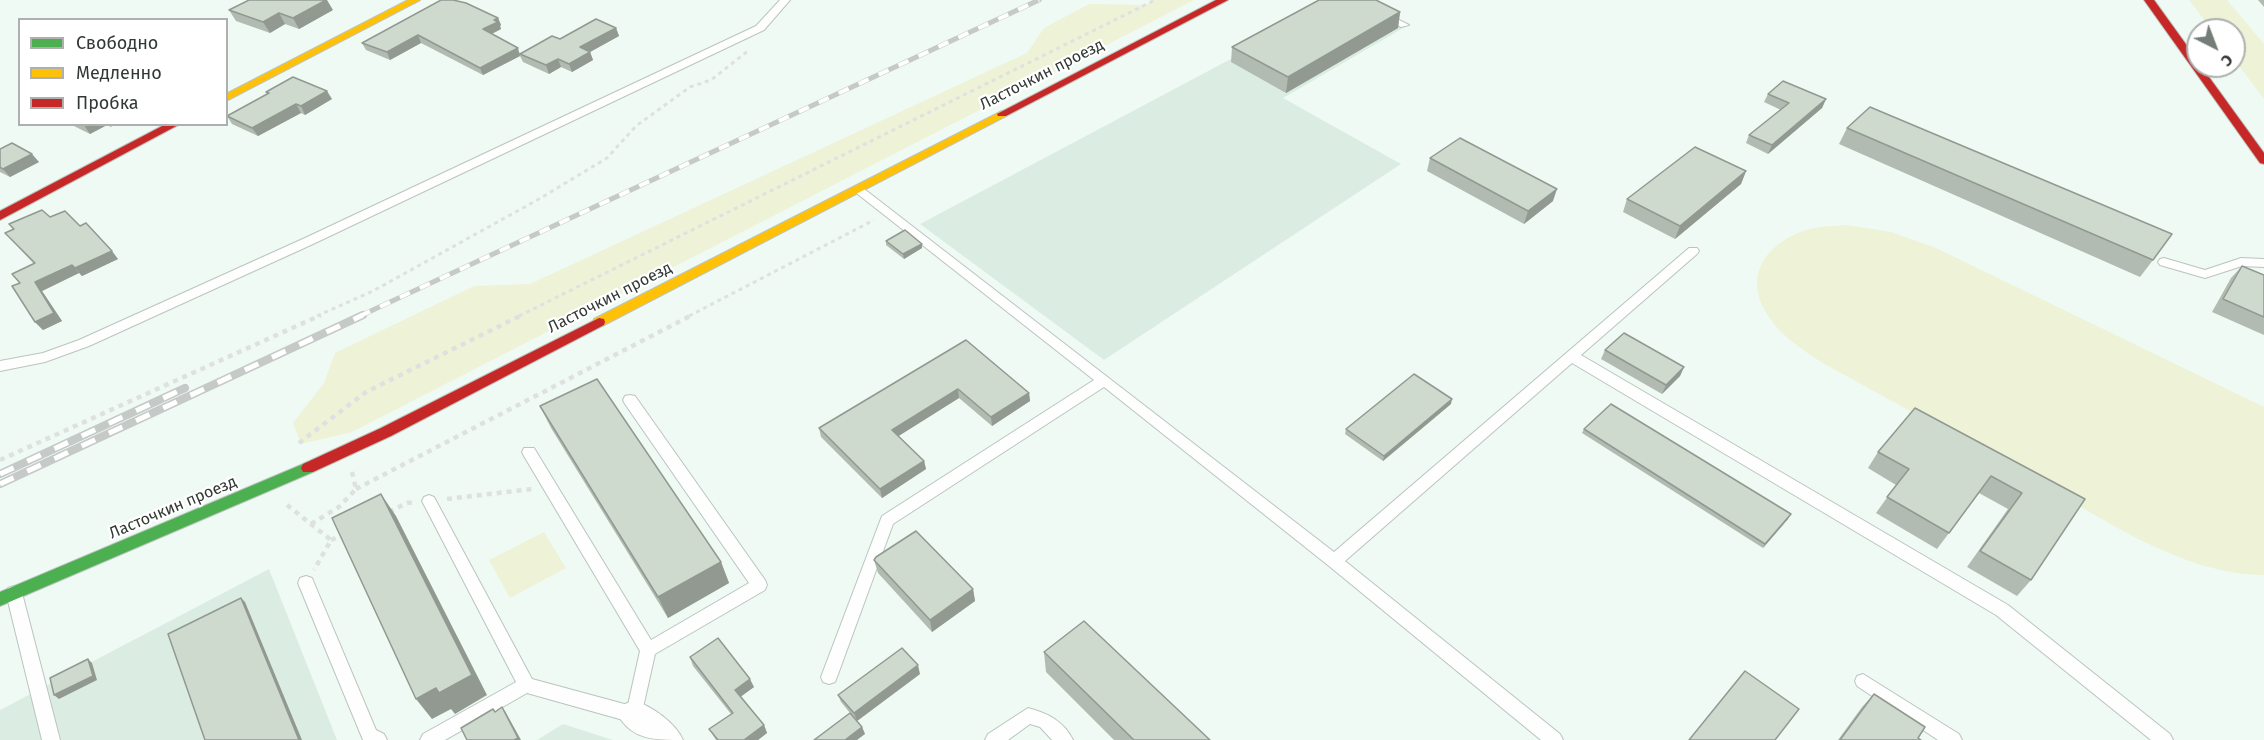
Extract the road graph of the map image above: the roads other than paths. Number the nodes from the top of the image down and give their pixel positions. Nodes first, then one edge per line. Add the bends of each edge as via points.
1 (415, 0) edge
2 (785, 0) edge
3 (1223, 0) edge
4 (1352, 0) edge
5 (2149, 0) edge
6 (1404, 25) dead end
7 (228, 97) edge
8 (171, 126) edge
9 (2264, 161) edge
10 (859, 189) junction
11 (0, 216) edge
12 (1693, 251) dead end
13 (2164, 262) edge
14 (2264, 263) edge
15 (1570, 355) junction
16 (0, 366) edge
17 (1104, 380) junction
18 (630, 400) dead end
19 (529, 452) dead end
20 (429, 501) dead end
21 (1334, 561) junction
22 (306, 583) road end
23 (7, 596) edge
24 (648, 650) junction
25 (829, 677) dead end
26 (1863, 681) dead end
27 (525, 685) junction
28 (634, 715) junction
29 (51, 740) edge
30 (378, 740) edge
31 (429, 740) edge
32 (667, 740) edge
33 (994, 740) edge
34 (1064, 740) edge
35 (1554, 740) edge
36 (1953, 740) edge
37 (2164, 740) edge

1 - 7 street
2 - 16 lane via 760,28 309,241 84,344
3 - 10 street, Ласточкин проезд
4 - 6 lane
5 - 9 street
8 - 11 street
10 - 17 lane
10 - 23 street, Ласточкин проезд via 344,452
12 - 15 lane
13 - 14 lane via 2205,274 2241,262
15 - 21 lane
15 - 37 lane via 2002,610
17 - 21 lane
17 - 25 lane via 887,520
18 - 24 lane via 759,585
19 - 24 lane
20 - 27 lane
21 - 35 lane
22 - 30 lane via 370,736
23 - 29 lane
24 - 28 lane
26 - 36 lane
27 - 28 lane
27 - 31 lane
28 - 32 street
33 - 34 lane via 1028,716 1045,720

